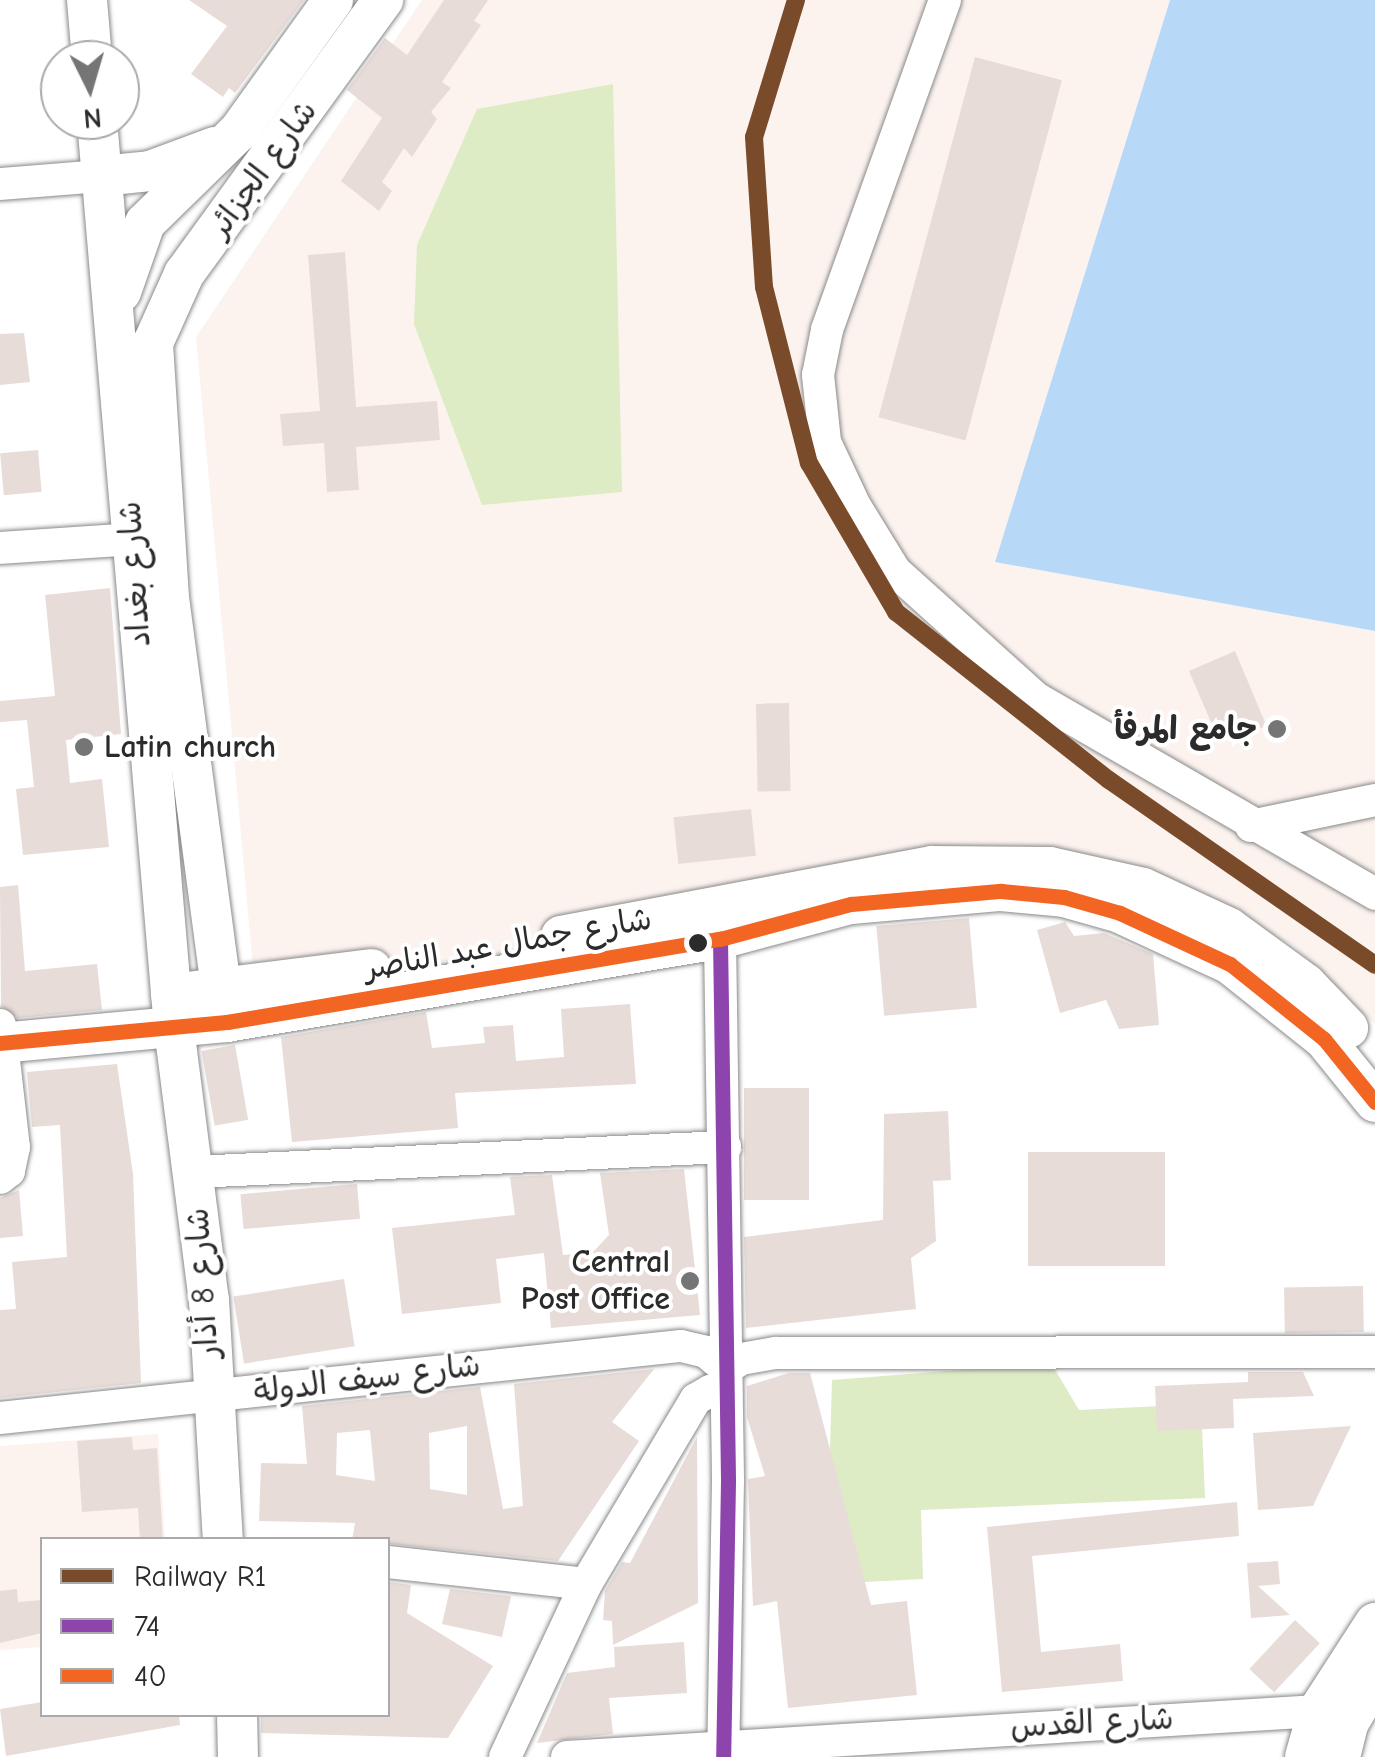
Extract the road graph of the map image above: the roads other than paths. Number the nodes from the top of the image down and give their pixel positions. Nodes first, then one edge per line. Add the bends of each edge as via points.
1 (87, 0) edge
2 (333, 0) edge
3 (383, 0) edge
4 (945, 0) edge
5 (90, 40) edge
6 (239, 131) junction
7 (98, 140) edge
8 (101, 176) junction
9 (0, 184) edge
10 (134, 340) junction
11 (134, 539) junction
12 (0, 548) edge
13 (1375, 800) edge
14 (1252, 826) junction
15 (1375, 894) edge
16 (720, 939) junction
17 (223, 1004) junction
18 (173, 1011) junction
19 (1, 1037) edge
20 (1375, 1062) edge
21 (1375, 1102) edge
22 (724, 1147) junction
23 (194, 1172) junction
24 (0, 1178) edge
25 (1375, 1352) edge
26 (726, 1383) junction
27 (210, 1399) junction
28 (0, 1418) edge
29 (223, 1537) edge
30 (390, 1562) edge
31 (586, 1584) junction
32 (1375, 1623) edge
33 (1375, 1678) edge
34 (1318, 1711) junction
35 (237, 1717) edge
36 (723, 1750) edge
37 (238, 1757) edge
38 (506, 1757) edge
39 (567, 1757) edge
40 (1305, 1757) edge
41 (1340, 1757) edge

1 - 5 main road
2 - 6 main road, شارع الجزائر
3 - 10 main road, شارع الجزائر
4 - 14 street via 827,330 818,375 825,442 895,571 968,639 1036,698
6 - 8 main road via 174,165
6 - 10 main road, شارع الجزائر via 145,223 122,286
7 - 8 main road, شارع بغداد
8 - 9 street
8 - 10 main road, شارع بغداد
10 - 11 main road, شارع بغداد
10 - 17 main road, شارع بغداد
11 - 12 street
11 - 18 main road, شارع بغداد
13 - 14 street
14 - 15 street
16 - 17 main road, شارع جمال عبد الناصر
16 - 21 main road, شارع جمال عبد الناصر via 851,904 1001,891 1064,897 1176,935 1230,964 1324,1039
16 - 22 street
17 - 18 main road, شارع جمال عبد الناصر
17 - 20 main road, شارع جمال عبد الناصر via 834,882 1002,863 1112,879 1229,928 1306,984
18 - 19 main road, شارع جمال عبد الناصر
18 - 23 main road, شارع 8 أذار
19 - 24 street via 14,1147 9,1171
22 - 23 street
22 - 26 street
23 - 27 main road, شارع 8 أذار via 209,1300
25 - 26 street via 776,1353 752,1355
26 - 27 street, شارع سيف الدولة via 706,1352 681,1346 330,1379
26 - 31 street via 696,1398
26 - 36 street
27 - 28 street, شارع سيف الدولة
27 - 29 main road, شارع 8 أذار
30 - 31 street
31 - 38 street
32 - 34 main road
33 - 41 main road via 1348,1724
34 - 36 street, شارع القدس
34 - 40 main road
35 - 37 main road
36 - 39 street, شارع القدس

